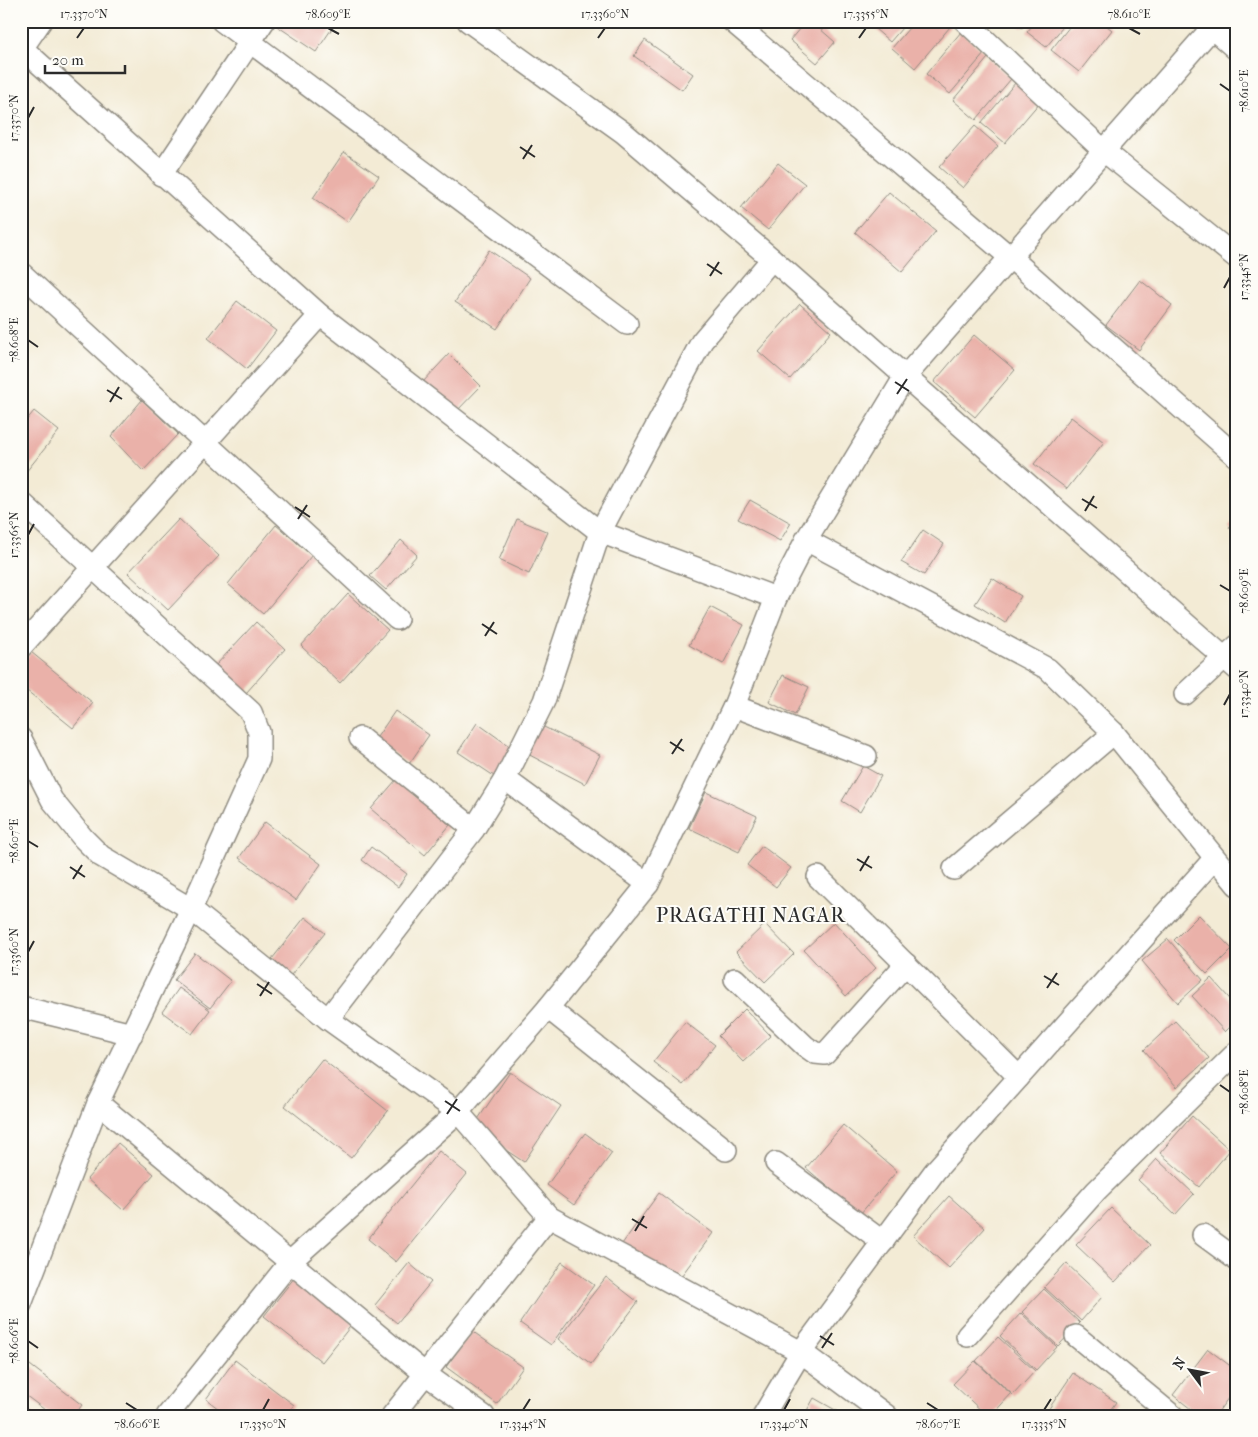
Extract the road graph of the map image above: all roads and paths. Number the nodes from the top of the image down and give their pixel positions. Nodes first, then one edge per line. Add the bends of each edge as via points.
1 (41, 21) edge
2 (222, 21) edge
3 (264, 21) edge
4 (468, 21) edge
5 (732, 21) edge
6 (965, 21) edge
7 (1211, 24) edge
8 (250, 42) junction
9 (22, 50) edge
10 (1237, 50) edge
11 (1104, 151) junction
12 (161, 175) junction
13 (1011, 258) junction
14 (1237, 258) edge
15 (772, 259) junction
16 (21, 273) edge
17 (320, 314) junction
18 (627, 324) dead end
19 (904, 378) junction
20 (205, 444) junction
21 (1237, 457) edge
22 (21, 502) edge
23 (600, 532) junction
24 (806, 540) junction
25 (93, 569) junction
26 (776, 598) junction
27 (398, 619) dead end
28 (21, 647) edge
29 (1232, 657) edge
30 (1186, 694) dead end
31 (734, 706) junction
32 (1114, 733) junction
33 (360, 738) dead end
34 (21, 739) edge
35 (866, 756) dead end
36 (505, 779) junction
37 (474, 829) junction
38 (1214, 859) junction
39 (954, 869) dead end
40 (818, 877) dead end
41 (648, 884) junction
42 (1237, 886) edge
43 (191, 909) junction
44 (906, 964) junction
45 (735, 979) dead end
46 (21, 1007) edge
47 (548, 1008) junction
48 (328, 1019) junction
49 (132, 1034) junction
50 (1237, 1052) edge
51 (1019, 1077) junction
52 (98, 1103) junction
53 (458, 1112) junction
54 (726, 1150) dead end
55 (776, 1163) dead end
56 (549, 1217) junction
57 (1202, 1235) dead end
58 (883, 1242) junction
59 (1237, 1260) edge
60 (291, 1261) junction
61 (21, 1304) edge
62 (968, 1336) dead end
63 (1076, 1336) dead end
64 (801, 1352) junction
65 (424, 1372) junction
66 (168, 1416) edge
67 (392, 1416) edge
68 (484, 1416) edge
69 (763, 1416) edge
70 (887, 1416) edge
71 (1173, 1416) edge

1 - 9 street
2 - 8 street
3 - 8 street
4 - 15 street via 624,134
5 - 13 street
6 - 11 street
7 - 10 street
7 - 11 street
8 - 12 street
8 - 18 street
9 - 12 street
11 - 13 street
11 - 14 street
12 - 17 street
13 - 19 street
13 - 21 street
15 - 19 street
15 - 23 street via 702,341
16 - 20 street
17 - 20 street
17 - 23 street
19 - 24 street
19 - 29 street
20 - 25 street
20 - 27 street
22 - 25 street
23 - 26 street
23 - 36 street via 544,701
24 - 26 street
24 - 32 street via 1048,669
25 - 28 street
25 - 43 street via 251,712 259,732 259,759
26 - 31 street
29 - 30 street
31 - 35 street
31 - 41 street
32 - 38 street
32 - 39 street
33 - 37 street
34 - 43 street via 52,800 101,856
36 - 37 street
36 - 41 street
37 - 48 street
38 - 42 street
38 - 51 street
40 - 44 street
41 - 47 street
43 - 48 street
43 - 49 street
44 - 45 street via 825,1054 815,1053 805,1046
44 - 51 street
46 - 49 street
47 - 53 street
47 - 54 street
48 - 53 street
49 - 52 street
50 - 62 street via 1096,1191
51 - 58 street via 935,1171
52 - 60 street
52 - 61 street
53 - 56 street
53 - 60 street
55 - 58 street
56 - 64 street
56 - 65 street
57 - 59 street
58 - 64 street
60 - 65 street
60 - 66 street
63 - 71 street
64 - 69 street
64 - 70 street
65 - 67 street
65 - 68 street

